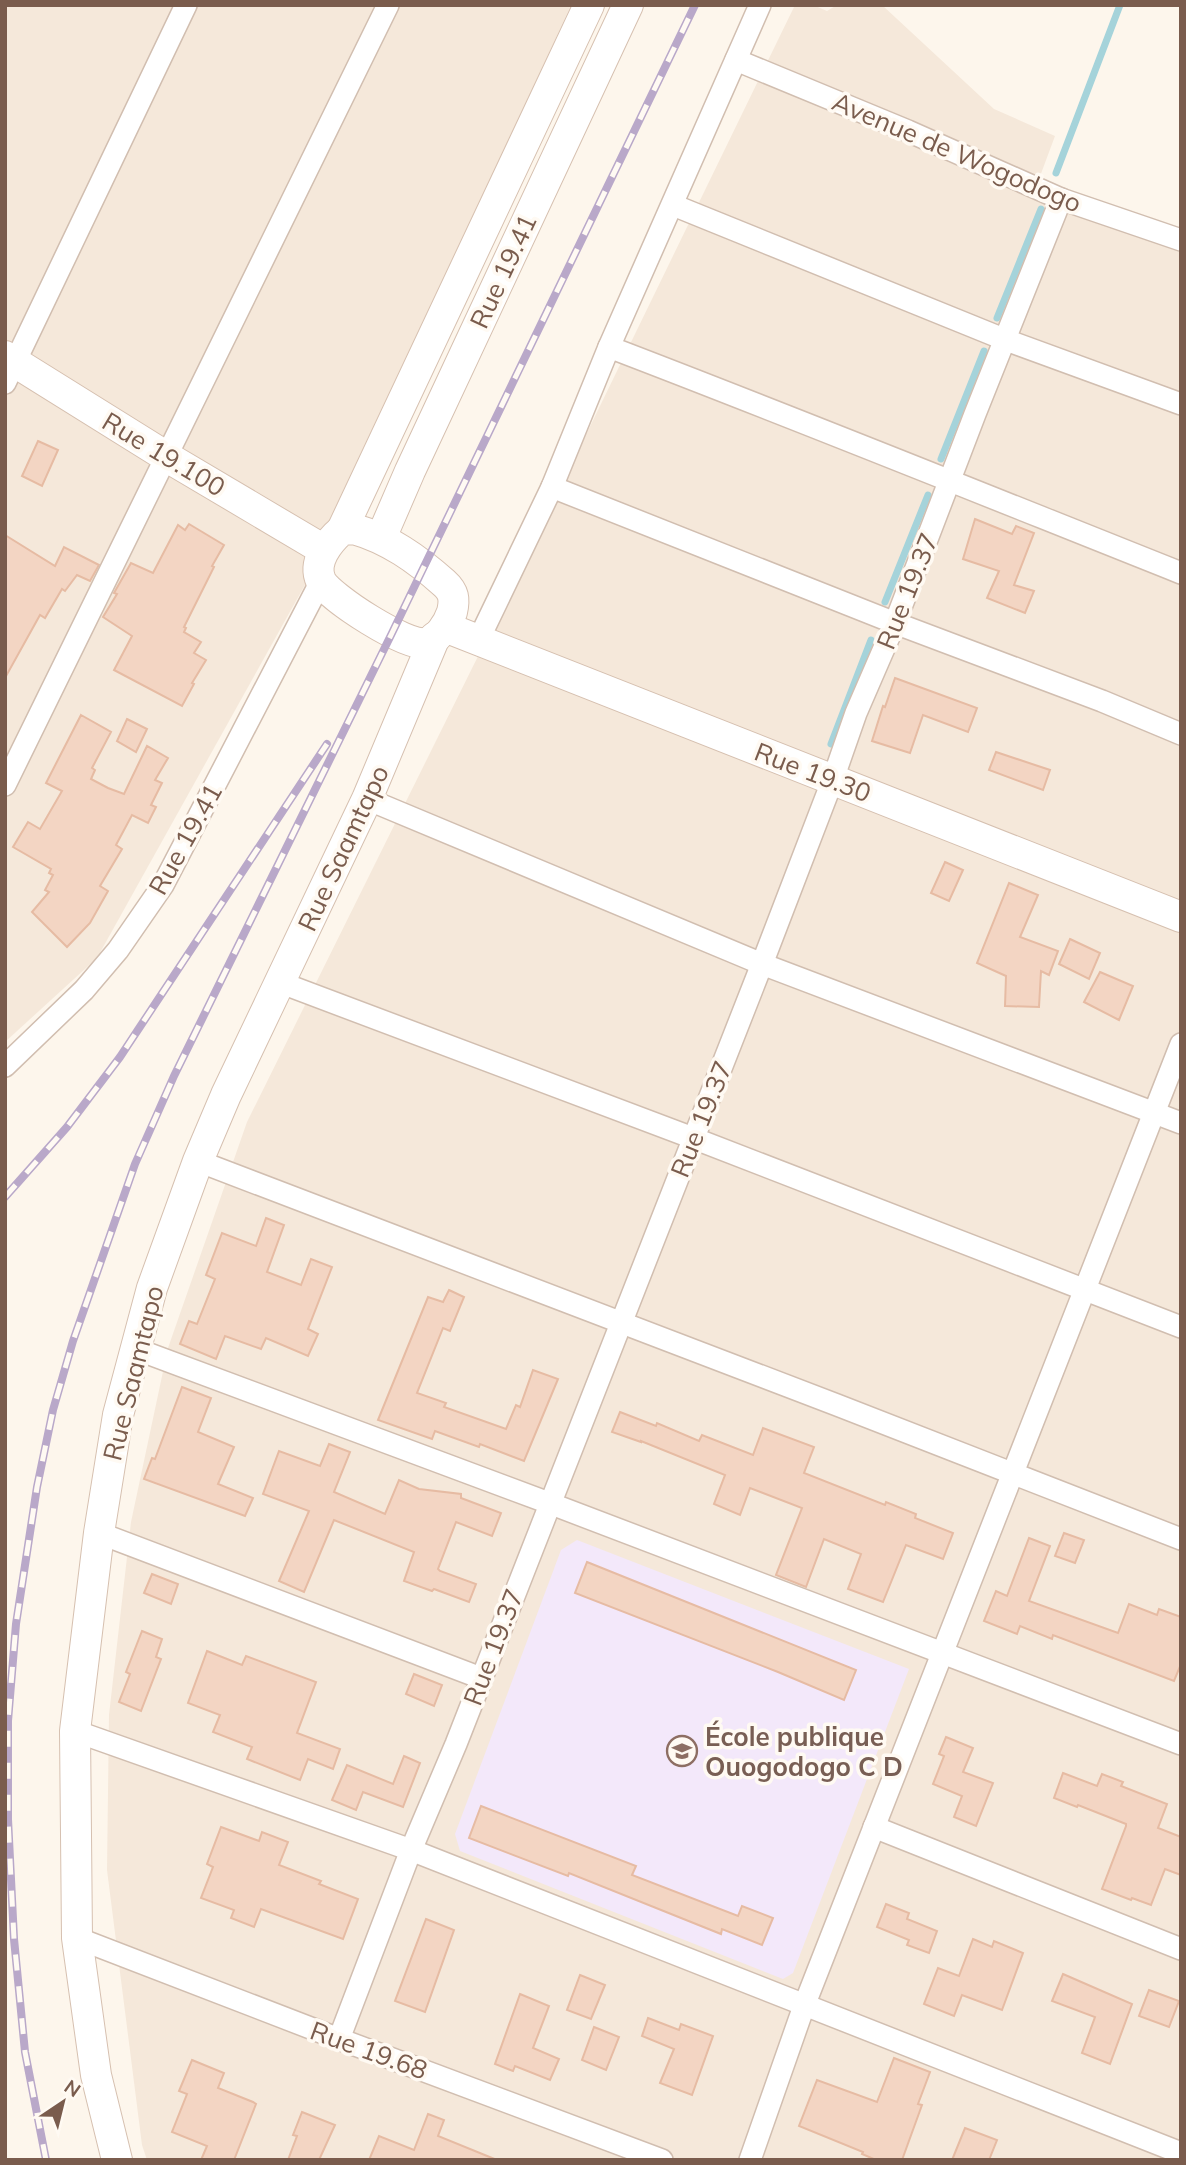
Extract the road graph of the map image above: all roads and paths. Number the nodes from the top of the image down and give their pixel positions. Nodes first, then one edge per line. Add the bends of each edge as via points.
1 (186, 5) edge
2 (388, 5) edge
3 (589, 5) edge
4 (627, 5) edge
5 (760, 5) edge
6 (736, 60) junction
7 (1061, 199) junction
8 (673, 205) junction
9 (1181, 240) edge
10 (1006, 340) junction
11 (608, 347) junction
12 (9, 367) edge
13 (1181, 404) edge
14 (167, 457) junction
15 (950, 482) junction
16 (552, 487) junction
17 (381, 538) junction
18 (333, 540) junction
19 (1181, 573) edge
20 (321, 581) junction
21 (895, 623) junction
22 (440, 632) junction
23 (478, 641) junction
24 (1181, 734) edge
25 (833, 779) junction
26 (5, 785) edge
27 (367, 799) junction
28 (1181, 917) edge
29 (762, 964) junction
30 (279, 982) junction
31 (1181, 1044) edge
32 (5, 1066) edge
33 (1153, 1112) junction
34 (1181, 1123) edge
35 (693, 1138) junction
36 (198, 1161) junction
37 (1085, 1291) junction
38 (621, 1322) junction
39 (1181, 1327) edge
40 (136, 1349) junction
41 (1012, 1474) junction
42 (550, 1503) junction
43 (99, 1533) junction
44 (1181, 1539) edge
45 (942, 1653) junction
46 (481, 1678) junction
47 (75, 1731) junction
48 (1181, 1744) edge
49 (874, 1826) junction
50 (411, 1850) junction
51 (77, 1937) junction
52 (1181, 1949) edge
53 (804, 2006) junction
54 (339, 2039) junction
55 (1181, 2153) edge
56 (117, 2160) edge
57 (662, 2160) edge
58 (750, 2160) edge

1 - 12 street
2 - 14 street
3 - 18 main road, Rue 19.41
4 - 17 main road, Rue 19.41
5 - 6 street
6 - 7 street, Avenue de Wogodogo
6 - 8 street
7 - 9 street, Avenue de Wogodogo
7 - 10 street, Rue 19.37
8 - 10 street
8 - 11 street
10 - 13 street
10 - 15 street, Rue 19.37
11 - 15 street
11 - 16 street
12 - 14 main road, Rue 19.100
14 - 18 main road, Rue 19.100
14 - 26 street
15 - 19 street
15 - 21 street, Rue 19.37
16 - 21 street
16 - 23 street
17 - 18 main road via 354,529
17 - 22 main road, Rue Saamtapo via 424,565 452,590 450,616
18 - 20 main road, Rue 19.41 via 319,569
20 - 22 main road via 337,599 414,643 425,643
20 - 32 street, Rue 19.41 via 163,885 85,990
21 - 24 street
21 - 25 street, Rue 19.37
22 - 23 main road, Rue 19.30
22 - 27 main road, Rue Saamtapo
23 - 25 main road, Rue 19.30
25 - 28 main road, Rue 19.30
25 - 29 street, Rue 19.37
27 - 29 street
27 - 30 main road, Rue Saamtapo
29 - 33 street
29 - 35 street, Rue 19.37
30 - 35 street
30 - 36 main road, Rue Saamtapo
31 - 33 street
33 - 34 street
33 - 37 street
35 - 37 street
35 - 38 street, Rue 19.37
36 - 38 street
36 - 40 main road, Rue Saamtapo via 152,1288
37 - 39 street
37 - 41 street
38 - 41 street
38 - 42 street, Rue 19.37
40 - 42 street
40 - 43 main road, Rue Saamtapo via 118,1415
41 - 44 street
41 - 45 street
42 - 45 street
42 - 46 street, Rue 19.37
43 - 46 street
43 - 47 main road, Rue Saamtapo
45 - 48 street
45 - 49 street
46 - 50 street, Rue 19.37
47 - 50 street
47 - 51 main road, Rue Saamtapo
49 - 52 street
49 - 53 street
50 - 53 street
50 - 54 street, Rue 19.37
51 - 54 street, Rue 19.68
51 - 56 main road, Rue Saamtapo via 96,2075
53 - 55 street
53 - 58 street
54 - 57 street, Rue 19.68

